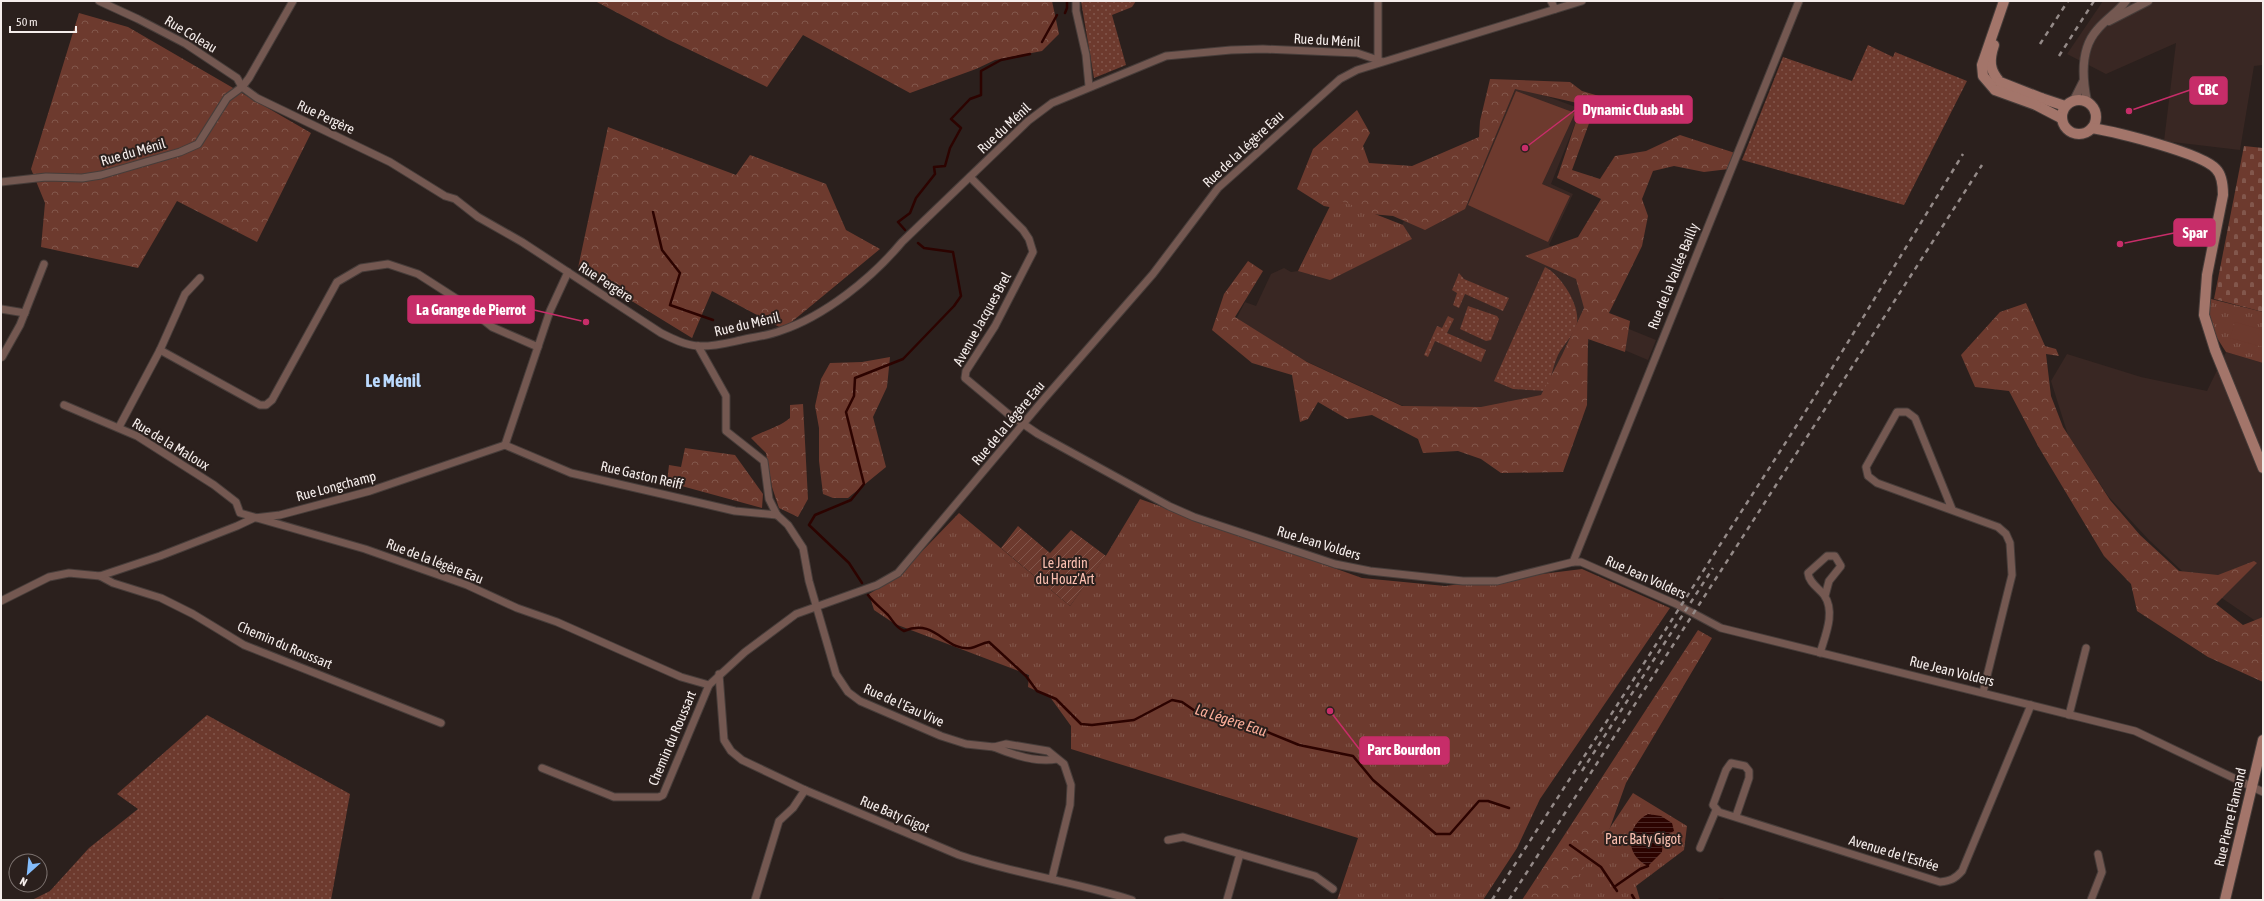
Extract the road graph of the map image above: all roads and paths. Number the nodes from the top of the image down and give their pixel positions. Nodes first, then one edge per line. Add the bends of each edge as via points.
1 (99, 1) edge
2 (293, 1) edge
3 (1076, 1) edge
4 (1378, 1) edge
5 (1551, 1) edge
6 (1582, 1) edge
7 (1799, 1) edge
8 (2004, 1) edge
9 (2010, 1) edge
10 (2126, 1) edge
11 (2148, 1) edge
12 (1555, 9) junction
13 (2105, 23) junction
14 (1381, 61) junction
15 (2084, 81) junction
16 (1089, 86) junction
17 (1997, 86) junction
18 (242, 87) junction
19 (2074, 100) junction
20 (2087, 101) junction
21 (2039, 102) junction
22 (2065, 106) junction
23 (2061, 118) junction
24 (2094, 123) junction
25 (970, 177) junction
26 (1, 182) edge
27 (44, 264) dead end
28 (568, 272) junction
29 (200, 278) dead end
30 (1, 309) edge
31 (25, 313) junction
32 (698, 346) junction
33 (538, 347) junction
34 (160, 350) junction
35 (2, 357) dead end
36 (64, 405) dead end
37 (1023, 424) junction
38 (119, 427) junction
39 (505, 445) junction
40 (2263, 468) edge
41 (1952, 509) junction
42 (777, 515) junction
43 (254, 518) junction
44 (1573, 562) junction
45 (100, 576) junction
46 (1825, 596) junction
47 (1, 601) edge
48 (817, 605) junction
49 (2086, 648) dead end
50 (1820, 653) junction
51 (719, 674) junction
52 (709, 686) junction
53 (1983, 692) junction
54 (2031, 704) junction
55 (2069, 715) junction
56 (440, 723) dead end
57 (2263, 740) edge
58 (542, 768) dead end
59 (2251, 787) junction
60 (805, 790) junction
61 (2263, 792) edge
62 (1716, 810) junction
63 (1736, 816) junction
64 (1168, 840) dead end
65 (1700, 848) dead end
66 (1240, 854) junction
67 (2098, 854) dead end
68 (1052, 878) junction
69 (1334, 889) dead end
70 (755, 900) edge
71 (1132, 900) edge
72 (1227, 900) edge
73 (2091, 900) edge
74 (2225, 900) edge

1 - 18 street, Rue Coleau via 186,44 236,78
2 - 18 street
3 - 16 street
4 - 14 street
5 - 12 street
6 - 12 street
7 - 44 street, Rue de la Vallée Bailly
8 - 17 main road via 1982,64 1983,76
9 - 17 main road via 1991,55
10 - 13 street
11 - 13 street
12 - 14 street
13 - 15 street via 2087,46
14 - 16 street, Rue du Ménil via 1356,53 1231,50 1166,56
14 - 37 street, Rue de la Légère Eau via 1340,79 1218,188 1154,274
15 - 19 street
15 - 20 street
16 - 25 street, Rue du Ménil via 1052,103 1040,112
17 - 21 main road, bridge
18 - 26 street, Rue du Ménil via 227,98 198,144 180,152 101,176 46,177
18 - 28 street, Rue Pergère via 257,98 390,162 445,196 455,199 478,217
19 - 20 main road
19 - 22 main road
20 - 24 main road via 2094,108
21 - 22 main road
21 - 23 main road
22 - 23 main road
23 - 24 main road via 2064,127 2072,133 2081,134
24 - 40 main road via 2204,159 2217,169 2223,184 2223,195 2207,275 2204,314 2215,350
25 - 32 street, Rue du Ménil via 902,242 884,263 832,303 798,324 778,332
25 - 37 street, Avenue Jacques Brel via 1023,230 1033,252 995,326 966,371 965,378
27 - 31 street
28 - 32 street, Rue Pergère via 661,333 678,342
28 - 33 street via 550,311
29 - 34 street via 185,294
30 - 31 street
31 - 35 street
32 - 42 street via 726,396 726,431 764,460 769,499
33 - 34 street via 492,327 457,299 418,274 388,264 361,268 337,282 272,400 266,405 260,405
33 - 39 street
34 - 38 street
36 - 38 street, Rue de la Maloux
37 - 44 street, Rue Jean Volders via 1169,506 1194,517 1334,564 1370,571 1476,581 1506,580
37 - 48 street, Rue de la Légère Eau via 898,573 877,585 833,602
38 - 43 street, Rue de la Maloux via 157,447 214,485 236,502 240,513
39 - 42 street, Rue Gaston Reiff via 571,473 735,511
39 - 43 street, Rue Longchamp via 370,491 280,515
41 - 41 street via 1877,483 1868,476 1866,467 1897,412 1907,412 1915,418
41 - 53 street via 1998,527 2006,534 2010,543 2012,575
42 - 48 street via 788,525 803,548 809,581
43 - 45 street, Rue Longchamp via 160,556
43 - 52 street, Rue de la légère Eau via 282,524 400,561 467,585 681,677
44 - 50 street, Rue Jean Volders via 1588,565 1676,604 1721,628
45 - 47 street, Rue Longchamp via 70,573 49,577
45 - 56 street, Chemin du Roussart via 113,583 161,598 244,645
46 - 46 street via 1812,582 1808,573 1827,556 1835,556 1840,566 1829,581
46 - 50 street via 1829,617
48 - 51 street, Rue de la Légère Eau via 796,614
48 - 68 street, Rue de l'Eau Vive via 836,674 848,692 860,701 966,744 994,747 1006,744 1048,752 1064,764 1071,786 1070,805
49 - 55 street
50 - 53 street, Rue Jean Volders
51 - 52 street, Rue de la Légère Eau
51 - 60 street, Rue Baty Gigot via 724,740 731,751 742,760
52 - 58 street, Chemin du Roussart via 666,791 659,798 609,796
53 - 54 street, Rue Jean Volders
54 - 55 street, Rue Jean Volders
54 - 63 street, Avenue de l'Estrée via 1962,871 1949,881 1940,882
55 - 59 street, Rue Jean Volders via 2145,734
57 - 59 main road, Rue Pierre Flamand
59 - 61 street, Rue Jean Volders
59 - 74 main road, Rue Pierre Flamand
60 - 68 street, Rue Baty Gigot via 959,855 983,863
60 - 70 street via 779,821
62 - 63 street, Avenue de l'Estrée
62 - 63 street via 1713,805 1726,770 1731,763 1739,763 1749,771 1749,778
62 - 65 street
64 - 66 street via 1183,837
66 - 69 street via 1315,876
66 - 72 street
67 - 73 street via 2102,872
68 - 71 street, Rue Baty Gigot

